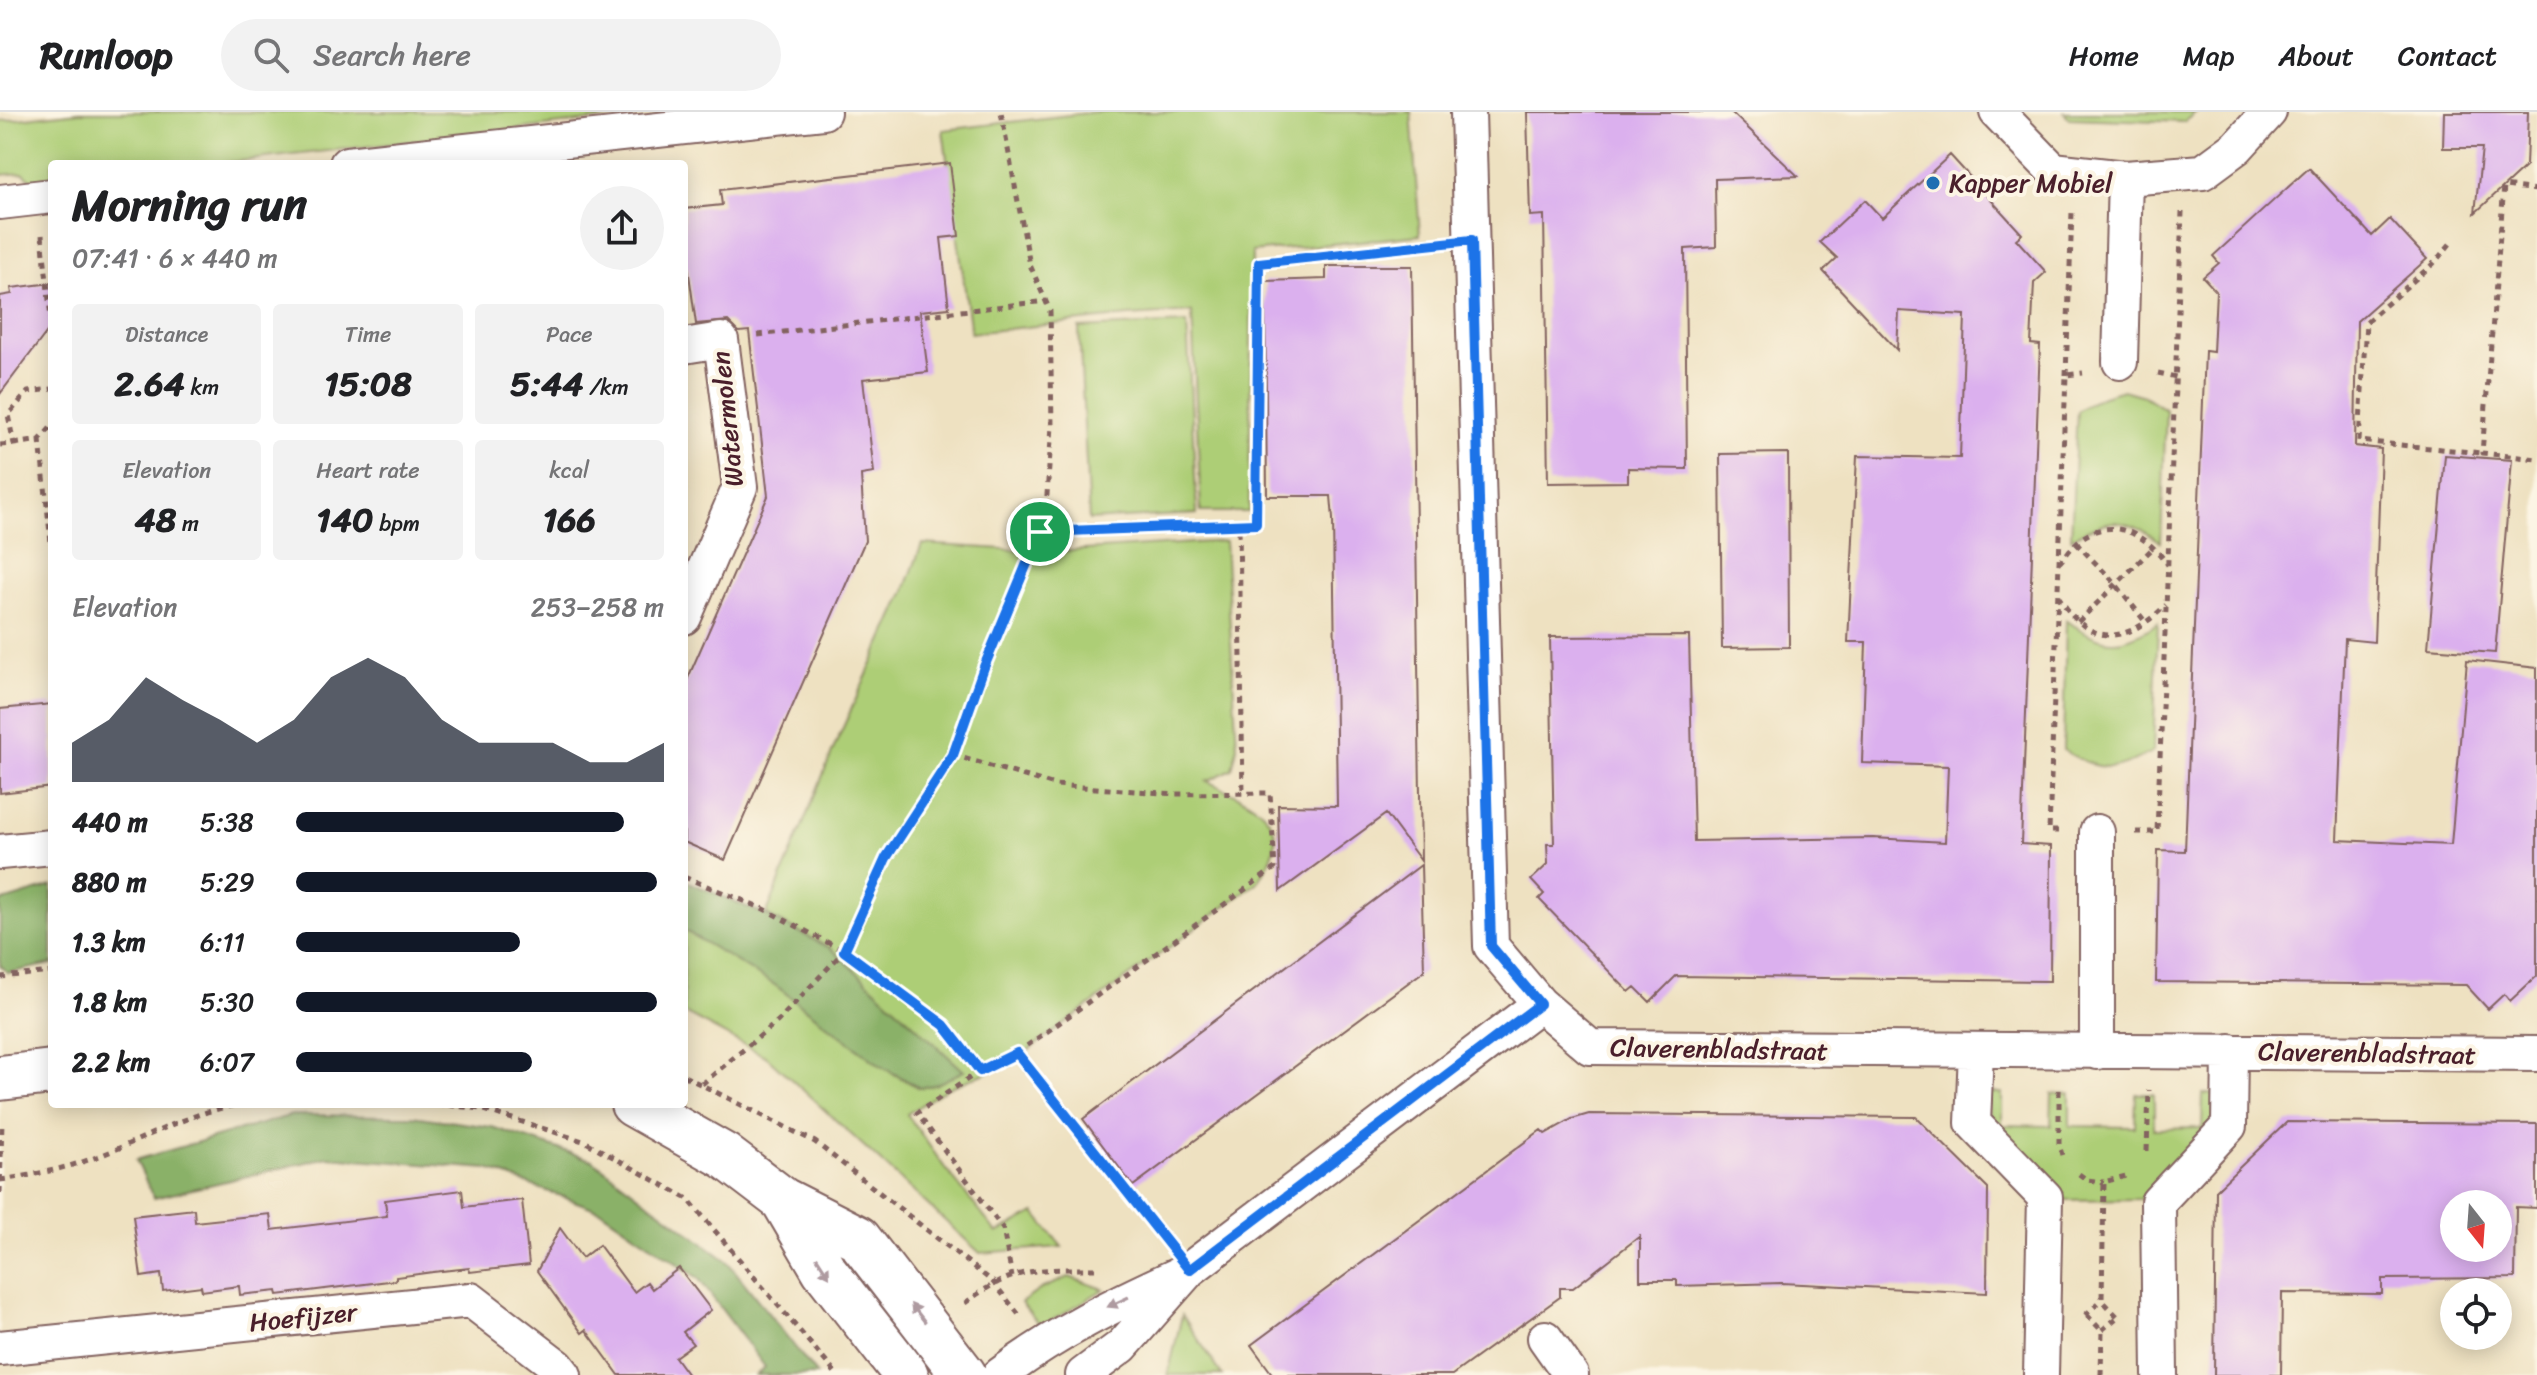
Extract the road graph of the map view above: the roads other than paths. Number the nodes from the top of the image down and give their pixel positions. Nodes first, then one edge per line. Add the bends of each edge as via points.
1 (823, 112) edge
2 (1468, 112) edge
3 (1997, 112) edge
4 (2269, 112) edge
5 (419, 160) edge
6 (2125, 178) junction
7 (45, 197) edge
8 (0, 202) edge
9 (688, 345) edge
10 (2120, 362) road end
11 (688, 608) edge
12 (2097, 832) road end
13 (48, 847) edge
14 (0, 852) edge
15 (1540, 1004) junction
16 (1976, 1051) junction
17 (2230, 1051) junction
18 (2097, 1052) junction
19 (2537, 1054) edge
20 (48, 1074) edge
21 (1, 1096) edge
22 (640, 1108) edge
23 (783, 1200) junction
24 (1189, 1270) junction
25 (1545, 1338) dead end
26 (12, 1357) edge
27 (564, 1375) edge
28 (906, 1375) edge
29 (964, 1375) edge
30 (1000, 1375) edge
31 (1083, 1375) edge
32 (1571, 1375) edge
33 (2041, 1375) edge
34 (2160, 1375) edge

1 - 5 street
2 - 15 street, Claverenbladstraat via 1491,946
3 - 6 street via 2053,170
4 - 6 street via 2237,147 2203,172
6 - 10 street
7 - 8 street
9 - 11 street, Watermolen via 721,340 740,487
12 - 18 street
13 - 14 street
15 - 16 street, Claverenbladstraat via 1590,1047
15 - 24 street
16 - 18 street, Claverenbladstraat
16 - 33 street via 1973,1123 2045,1197
17 - 18 street, Claverenbladstraat
17 - 19 street, Claverenbladstraat
17 - 34 street via 2229,1126 2158,1202
20 - 21 street
22 - 23 street via 725,1156
23 -> 28 street via 824,1270
29 -> 23 street via 858,1238
24 -> 30 street via 1099,1311
24 - 31 street via 1122,1346
25 - 32 street
26 - 27 street, Hoefijzer via 471,1300

